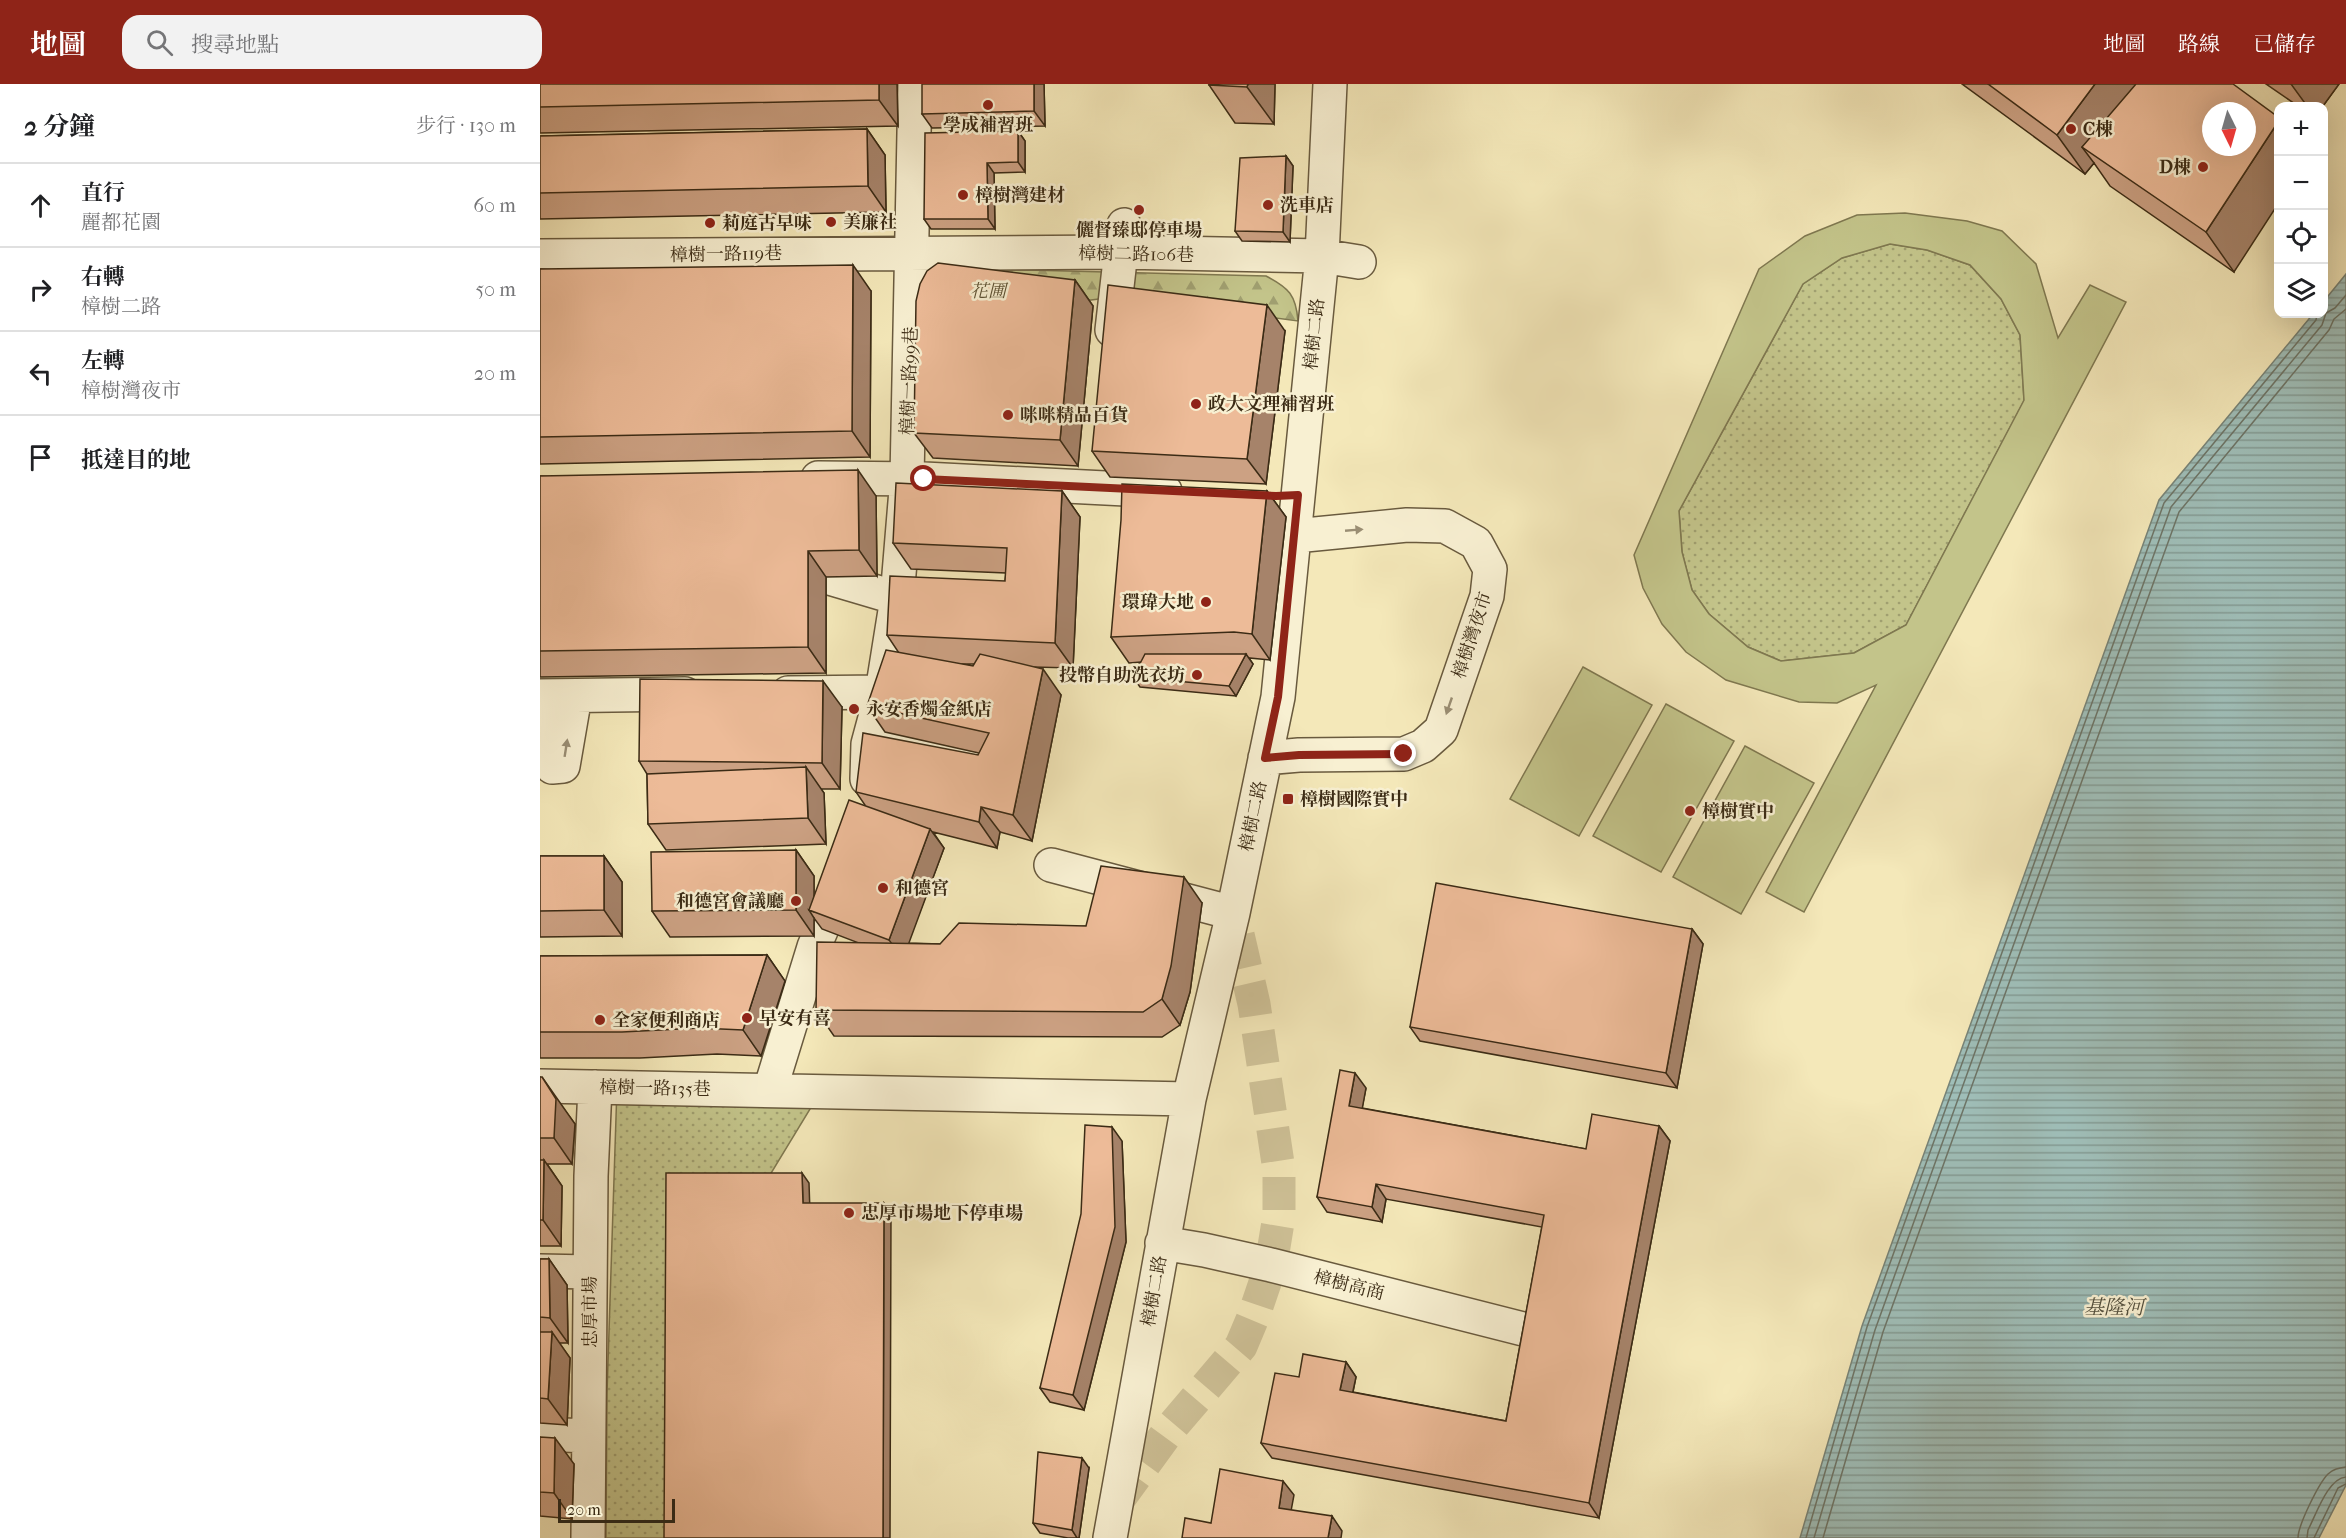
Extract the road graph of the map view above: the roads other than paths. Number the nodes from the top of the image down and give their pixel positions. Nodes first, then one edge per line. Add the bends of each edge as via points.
1 (915, 84) edge
2 (1330, 84) edge
3 (1121, 239) junction
4 (913, 253) junction
5 (540, 256) edge
6 (1322, 256) junction
7 (1359, 262) dead end
8 (1110, 357) edge
9 (788, 478) edge
10 (907, 478) junction
11 (1193, 492) edge
12 (1298, 495) junction
13 (1264, 496) edge
14 (1295, 536) junction
15 (826, 577) edge
16 (944, 597) edge
17 (897, 598) junction
18 (882, 692) junction
19 (761, 693) edge
20 (715, 694) edge
21 (554, 698) edge
22 (868, 744) junction
23 (1034, 751) edge
24 (1265, 758) junction
25 (865, 810) edge
26 (1051, 865) dead end
27 (808, 875) dead end
28 (1233, 913) junction
29 (540, 1086) edge
30 (596, 1087) junction
31 (770, 1090) junction
32 (1189, 1099) junction
33 (1162, 1243) junction
34 (540, 1271) edge
35 (590, 1272) junction
36 (1535, 1332) edge
37 (540, 1434) edge
38 (588, 1436) junction
39 (588, 1538) edge
40 (1110, 1538) edge

1 - 4 street, 樟樹一路99巷
2 - 6 street, 樟樹二路
3 - 4 street, 樟樹二路106巷
3 - 6 street, 樟樹二路106巷
3 - 8 street
4 - 5 street, 樟樹一路119巷
4 - 10 street, 樟樹一路99巷
6 - 7 street, 樟樹二路106巷
6 - 12 street, 樟樹二路
9 - 10 street
10 - 11 street via 1099,476
10 - 17 street, 樟樹一路99巷
12 - 13 street
12 - 14 street, 樟樹二路
14 - 24 street, 樟樹二路 via 1278,697
14 -> 24 street, 樟樹灣夜市 via 1407,525 1445,526 1476,543 1490,568 1487,596 1440,730 1423,746 1404,754
15 - 17 street
16 - 17 street
17 - 18 street, 樟樹一路99巷
18 - 19 street
18 - 22 street, 樟樹一路99巷
20 - 21 street
22 - 23 street
22 - 25 street, 樟樹一路99巷
24 - 28 street, 樟樹二路
26 - 28 street
27 - 31 street via 848,867 814,947
28 - 32 street, 樟樹二路
29 - 30 street, 樟樹一路135巷
30 - 31 street, 樟樹一路135巷
30 - 35 street, 忠厚市場
31 - 32 street, 樟樹一路135巷
32 - 33 street, 樟樹二路
33 - 36 street, 樟樹高商 via 1271,1265
33 - 40 street, 樟樹二路
34 - 35 street
35 - 38 street, 忠厚市場
37 - 38 street
38 - 39 street, 忠厚市場

